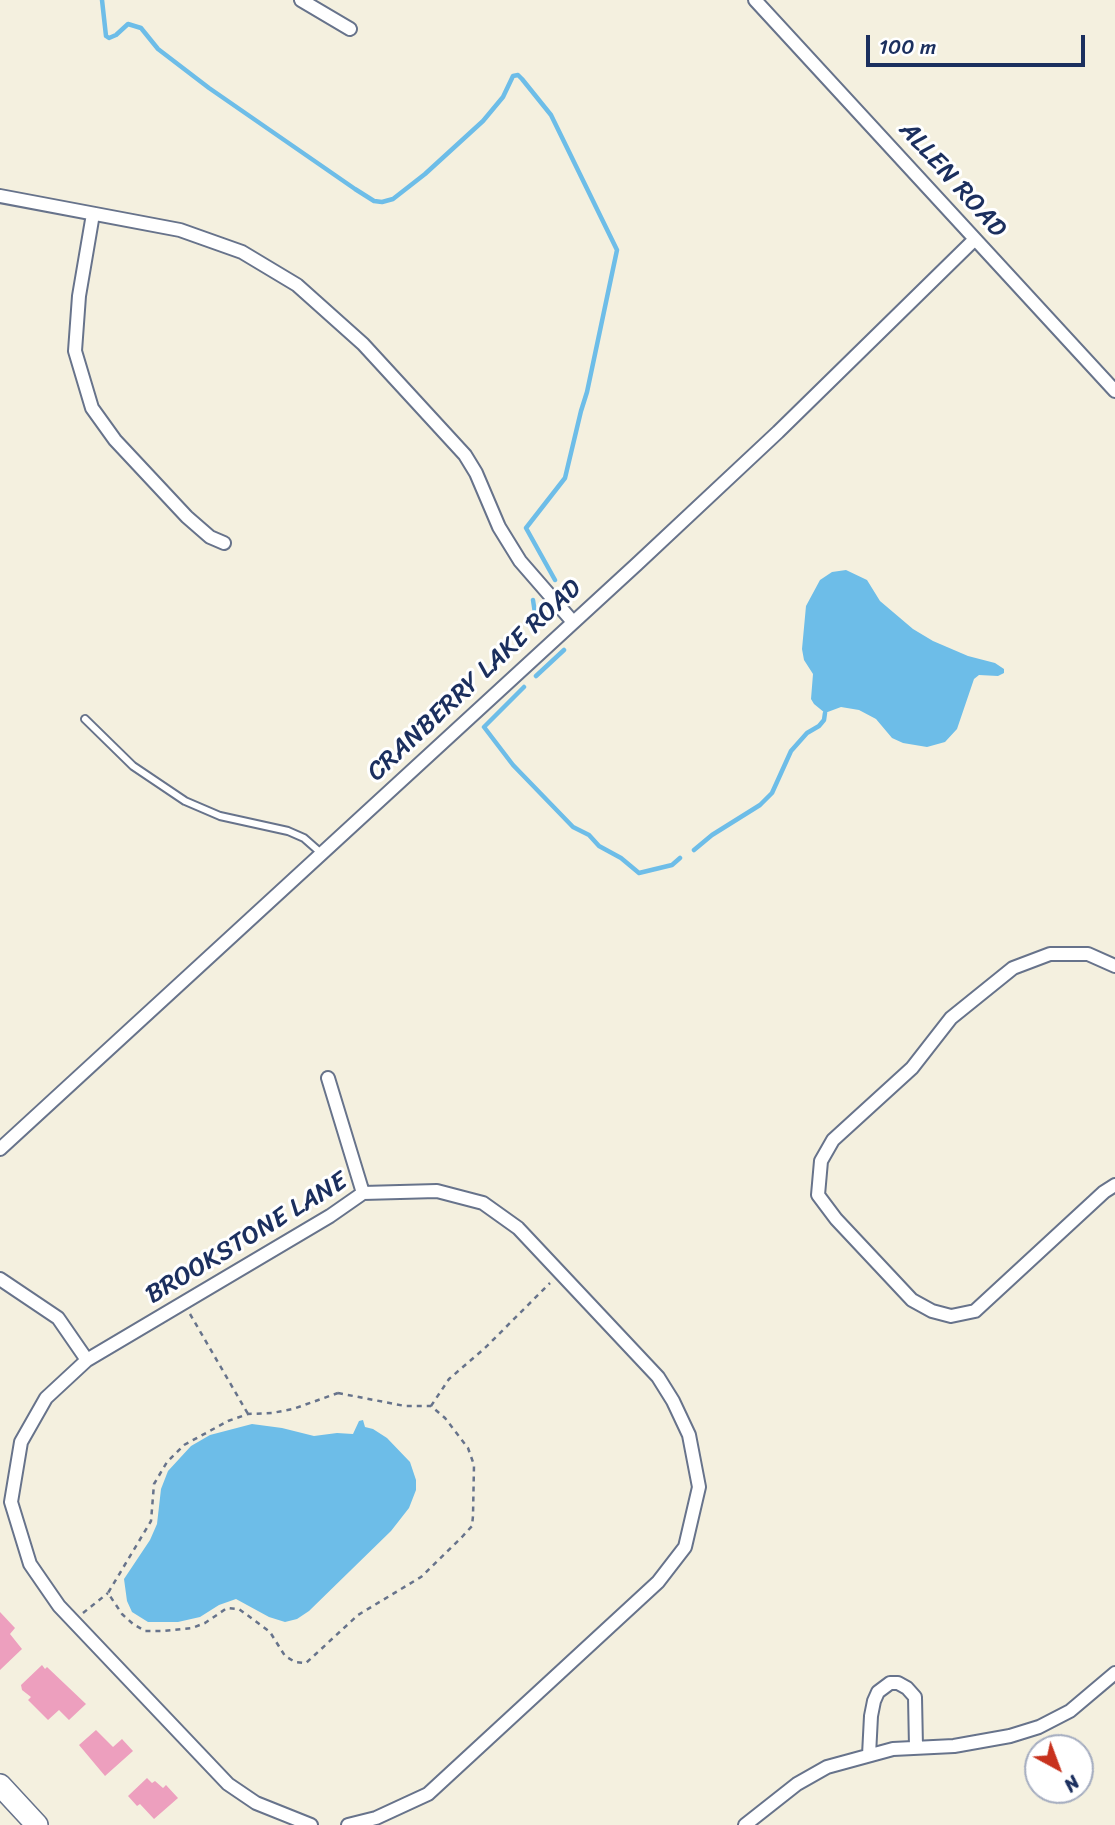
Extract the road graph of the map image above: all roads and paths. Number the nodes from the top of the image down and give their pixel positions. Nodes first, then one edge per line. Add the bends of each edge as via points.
1 (301, 0) edge
2 (755, 0) edge
3 (350, 29) dead end
4 (0, 197) edge
5 (93, 214) junction
6 (974, 240) junction
7 (1115, 391) edge
8 (225, 543) dead end
9 (573, 622) junction
10 (85, 719) dead end
11 (321, 853) junction
12 (1115, 967) edge
13 (328, 1078) dead end
14 (0, 1149) edge
15 (1115, 1185) edge
16 (363, 1193) junction
17 (561, 1274) junction
18 (0, 1279) edge
19 (184, 1304) junction
20 (87, 1360) junction
21 (431, 1406) junction
22 (248, 1414) junction
23 (108, 1593) junction
24 (74, 1621) junction
25 (1115, 1673) edge
26 (916, 1747) junction
27 (869, 1755) junction
28 (0, 1785) edge
29 (37, 1825) edge
30 (311, 1825) edge
31 (348, 1825) edge
32 (746, 1825) edge

1 - 3 street
2 - 6 street, ALLEN ROAD
4 - 5 street
5 - 8 street via 75,351 92,408 115,440 187,517
5 - 9 street via 180,230 242,252 324,307 465,455 520,561
6 - 7 street, ALLEN ROAD
6 - 9 street, CRANBERRY LAKE ROAD via 778,432
9 - 11 street, CRANBERRY LAKE ROAD
10 - 11 lane via 133,766 185,801 220,816 288,831
11 - 14 street, CRANBERRY LAKE ROAD
12 - 15 street via 1088,954 1050,954 1013,968 951,1018 912,1068 833,1140 821,1161 818,1195 912,1300 951,1315 975,1311
13 - 16 street
16 - 17 street, BROOKSTONE LANE via 437,1191 483,1203 518,1228
16 - 19 street, BROOKSTONE LANE
17 - 21 path via 449,1379
17 - 31 street, BROOKSTONE LANE via 659,1377 689,1435 699,1487 685,1547 658,1582 428,1794 376,1818
18 - 20 street via 58,1318
19 - 20 street, BROOKSTONE LANE
19 - 22 path
20 - 24 street, BROOKSTONE LANE via 46,1398 21,1442 11,1502 30,1564
21 - 22 path via 405,1406 338,1393 293,1409
21 - 23 path via 468,1448 474,1465 472,1526 421,1577 358,1615 306,1663 285,1656 270,1632 239,1609 227,1608 192,1628 145,1630 122,1614
22 - 23 path via 200,1434 167,1462 154,1484 151,1521
23 - 24 path
24 - 30 street, BROOKSTONE LANE via 228,1784 256,1803
25 - 26 street via 1070,1711 1039,1727 988,1742
26 - 27 street
26 - 27 street via 915,1697 907,1688 890,1683 874,1701
27 - 32 street via 827,1767 797,1784
28 - 29 main road

